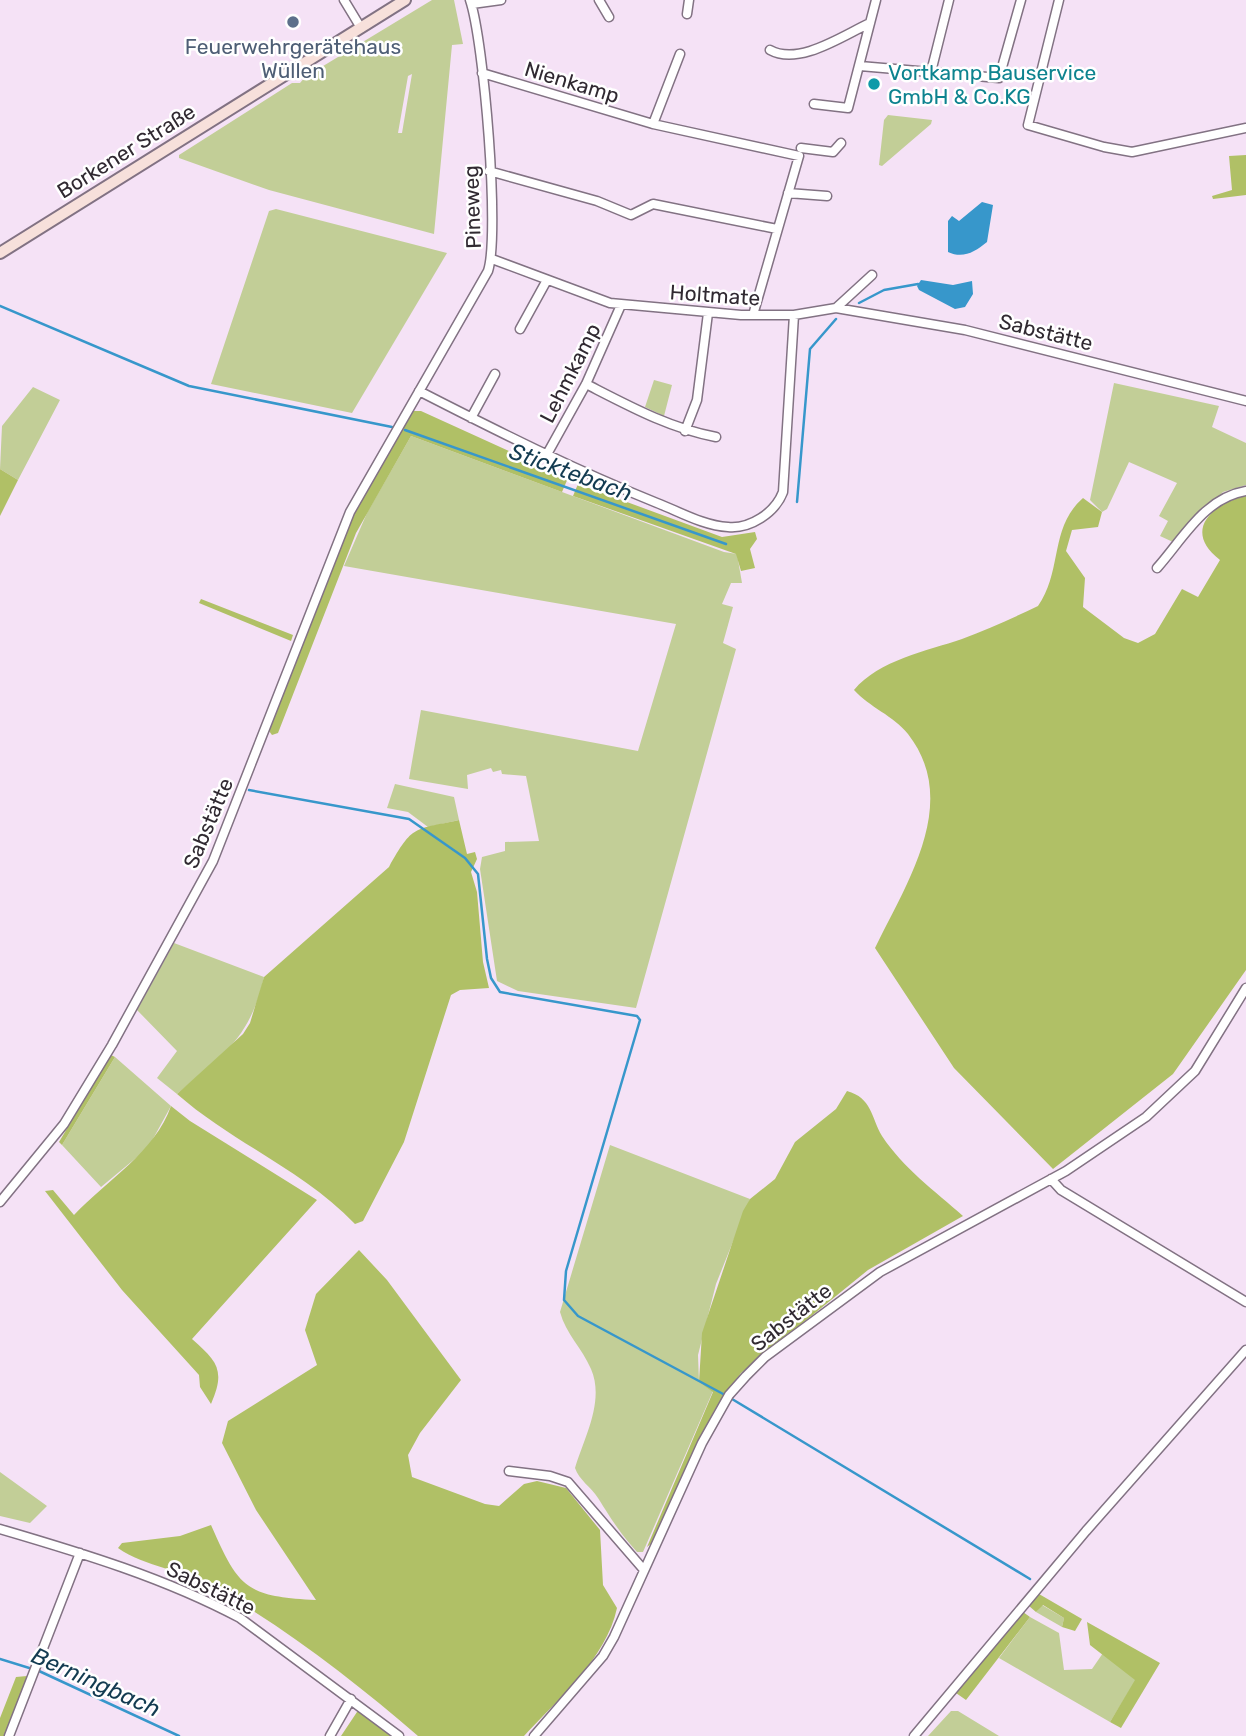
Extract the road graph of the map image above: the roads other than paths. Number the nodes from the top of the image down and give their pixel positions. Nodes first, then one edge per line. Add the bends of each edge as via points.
1 (344, 0) edge
2 (405, 0) edge
3 (501, 0) edge
4 (599, 0) edge
5 (690, 0) edge
6 (876, 0) edge
7 (949, 0) edge
8 (1021, 0) edge
9 (1059, 0) edge
10 (471, 2) edge
11 (687, 14) dead end
12 (609, 17) dead end
13 (870, 23) junction
14 (360, 28) junction
15 (770, 50) dead end
16 (680, 54) dead end
17 (860, 66) junction
18 (931, 72) junction
19 (482, 73) junction
20 (814, 104) dead end
21 (653, 124) junction
22 (1246, 128) edge
23 (841, 143) dead end
24 (801, 149) junction
25 (489, 171) junction
26 (788, 193) junction
27 (828, 196) dead end
28 (777, 229) junction
29 (0, 253) edge
30 (492, 259) junction
31 (872, 275) dead end
32 (547, 280) junction
33 (621, 305) junction
34 (836, 308) junction
35 (708, 313) junction
36 (753, 315) junction
37 (794, 315) junction
38 (520, 329) dead end
39 (495, 374) dead end
40 (586, 384) junction
41 (419, 391) junction
42 (1246, 401) edge
43 (471, 418) junction
44 (396, 431) joint
45 (685, 431) junction
46 (716, 438) dead end
47 (546, 456) junction
48 (1246, 491) edge
49 (1157, 568) dead end
50 (1246, 988) edge
51 (1051, 1180) junction
52 (0, 1202) edge
53 (1246, 1302) edge
54 (1246, 1350) edge
55 (509, 1471) dead end
56 (0, 1529) edge
57 (80, 1553) junction
58 (644, 1570) junction
59 (351, 1699) junction
60 (9, 1736) edge
61 (330, 1736) edge
62 (399, 1736) edge
63 (534, 1736) edge
64 (914, 1736) edge

1 - 14 street
2 - 14 main road, Borkener Straße
3 - 10 street
4 - 12 street
5 - 11 street
6 - 13 street
7 - 18 street
8 - 18 street via 999,78
9 - 22 street via 1028,125 1132,152
10 - 19 street, Pineweg
13 - 15 street via 797,55 782,57
13 - 17 street
14 - 29 main road, Borkener Straße
16 - 21 street
17 - 18 street
17 - 20 street via 848,108
19 - 21 street, Nienkamp
19 - 25 street, Pineweg
21 - 24 street, Nienkamp
23 - 24 street, Nienkamp via 833,152
24 - 26 street
25 - 28 street via 631,215 653,204
25 - 30 street, Pineweg
26 - 27 street
26 - 28 street
28 - 36 street
30 - 32 street, Holtmate
30 - 41 street, Pineweg
31 - 34 street
32 - 33 street, Holtmate
32 - 38 street
33 - 35 street, Holtmate
33 - 40 street, Lehmkamp
34 - 37 street, Holtmate
34 - 42 street, Sabstätte via 965,330
35 - 36 street, Holtmate
35 - 45 street via 697,400
36 - 37 street, Holtmate
37 - 47 street via 783,492 769,512 740,526 718,525
39 - 43 street
40 - 45 street
40 - 47 street, Lehmkamp
41 - 43 street
41 - 44 street, Pineweg
43 - 47 street
44 - 52 street, Sabstätte via 336,543 213,861 64,1124
45 - 46 street
48 - 49 street via 1212,505
50 - 51 street, Sabstätte via 1195,1071 1180,1087 1146,1117
51 - 53 street
51 - 58 street, Sabstätte via 880,1272 765,1357 716,1416
54 - 64 street
55 - 58 street via 568,1482
56 - 57 street, Sabstätte
57 - 59 street, Sabstätte via 169,1585 240,1618
57 - 60 street
58 - 63 street, Sabstätte via 603,1656
59 - 61 street
59 - 62 street, Sabstätte

